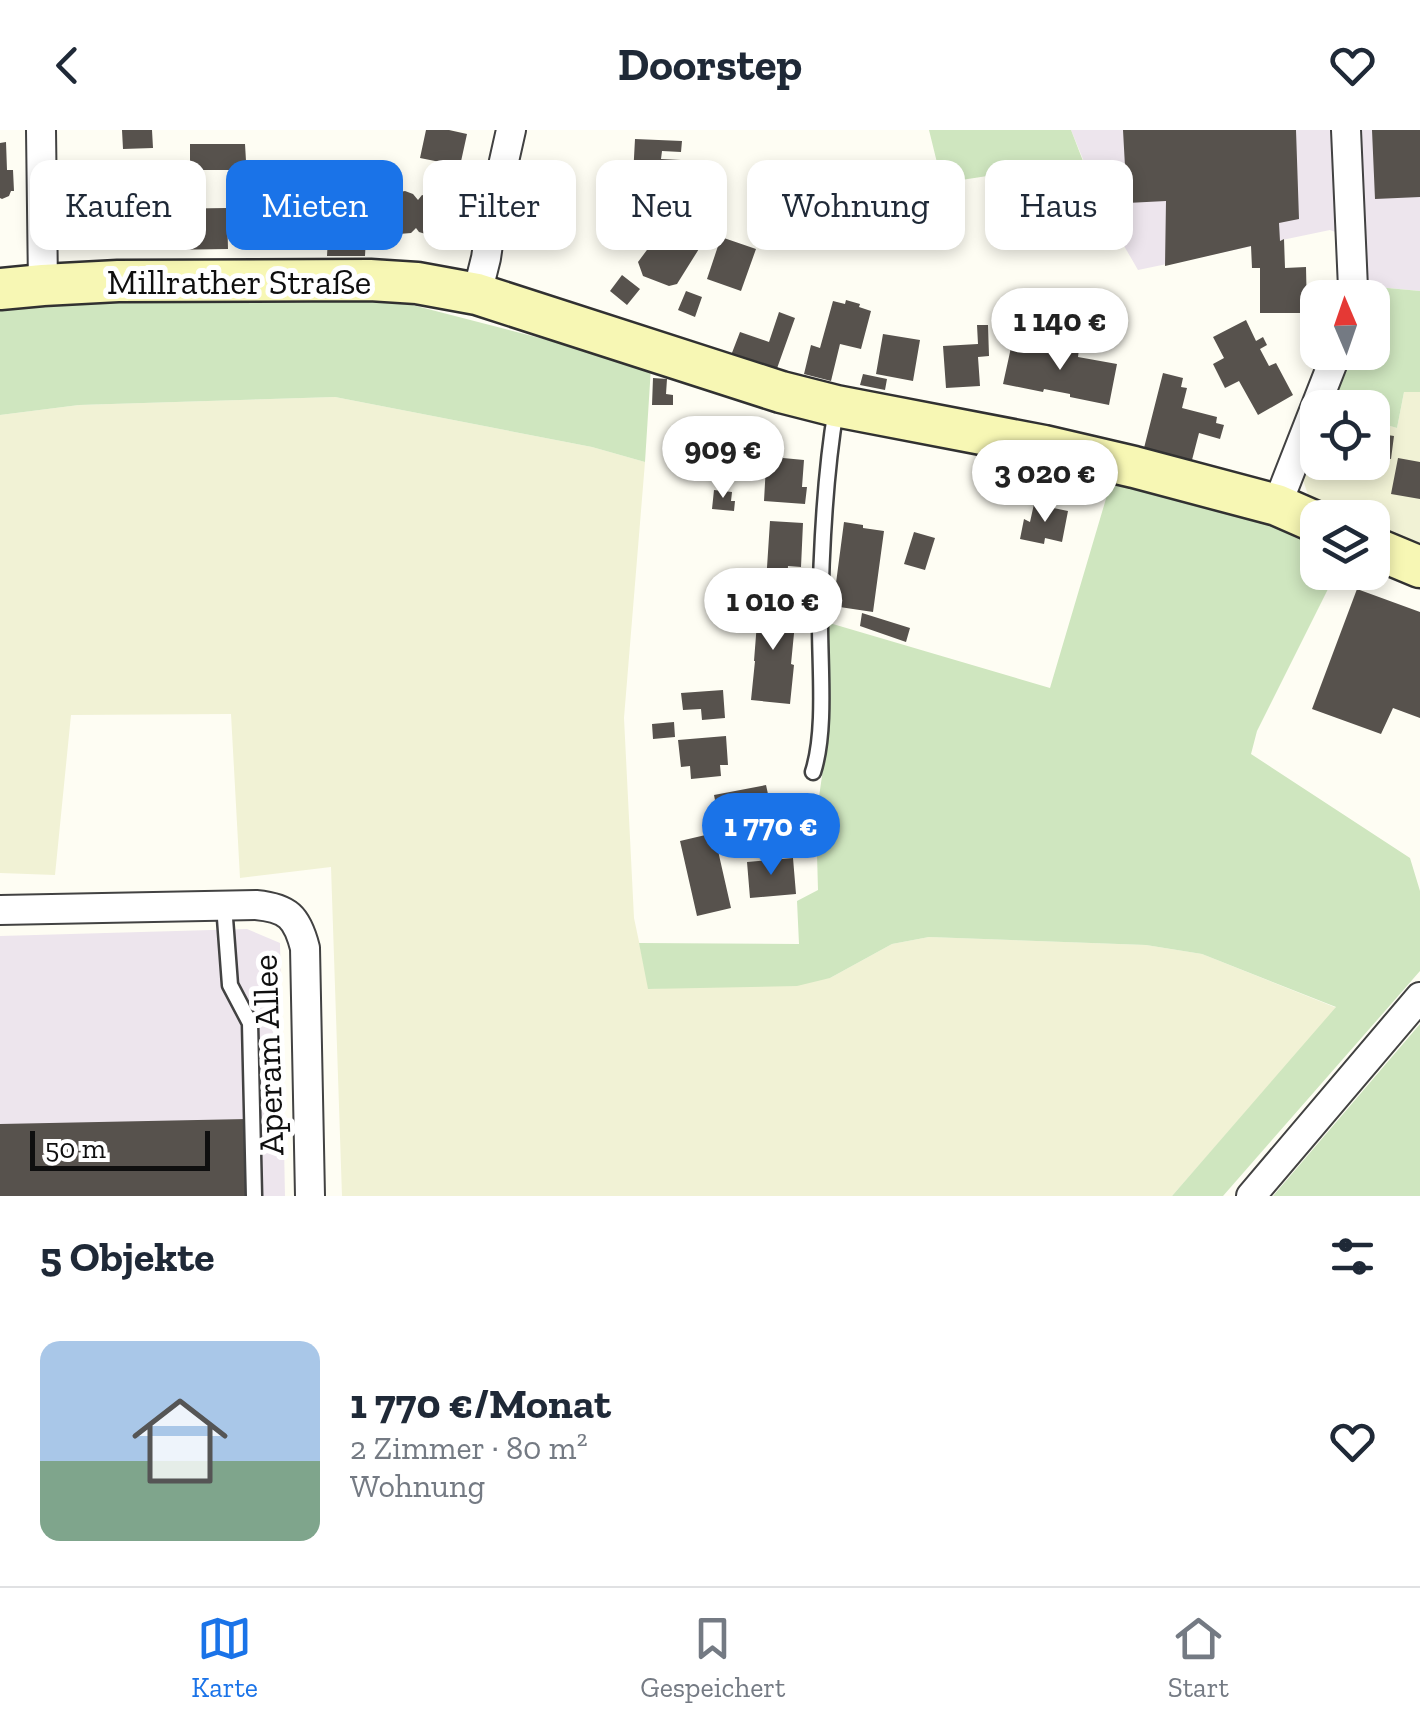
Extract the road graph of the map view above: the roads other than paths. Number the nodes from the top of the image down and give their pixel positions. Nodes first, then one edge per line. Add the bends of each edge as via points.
1 (41, 130) edge
2 (511, 130) edge
3 (1346, 130) edge
4 (1353, 280) edge
5 (44, 284) junction
6 (0, 290) edge
7 (477, 294) junction
8 (1330, 370) edge
9 (836, 406) junction
10 (1277, 505) junction
11 (1300, 515) edge
12 (1390, 554) edge
13 (1420, 567) edge
14 (813, 772) dead end
15 (224, 905) junction
16 (0, 910) edge
17 (1420, 997) edge
18 (254, 1196) edge
19 (310, 1196) edge
20 (1251, 1196) edge

1 - 5 street
2 - 7 street
3 - 4 street
5 - 6 main road, Millrather Straße
5 - 7 main road, Millrather Straße via 370,280
7 - 9 main road, Millrather Straße
8 - 10 street
9 - 10 main road, Millrather Straße via 1038,445
9 - 14 lane
10 - 11 main road, Millrather Straße
12 - 13 main road
15 - 16 street
15 - 18 lane via 230,985 250,1023
15 - 19 street, Aperam Allee via 274,907 300,929
17 - 20 street

